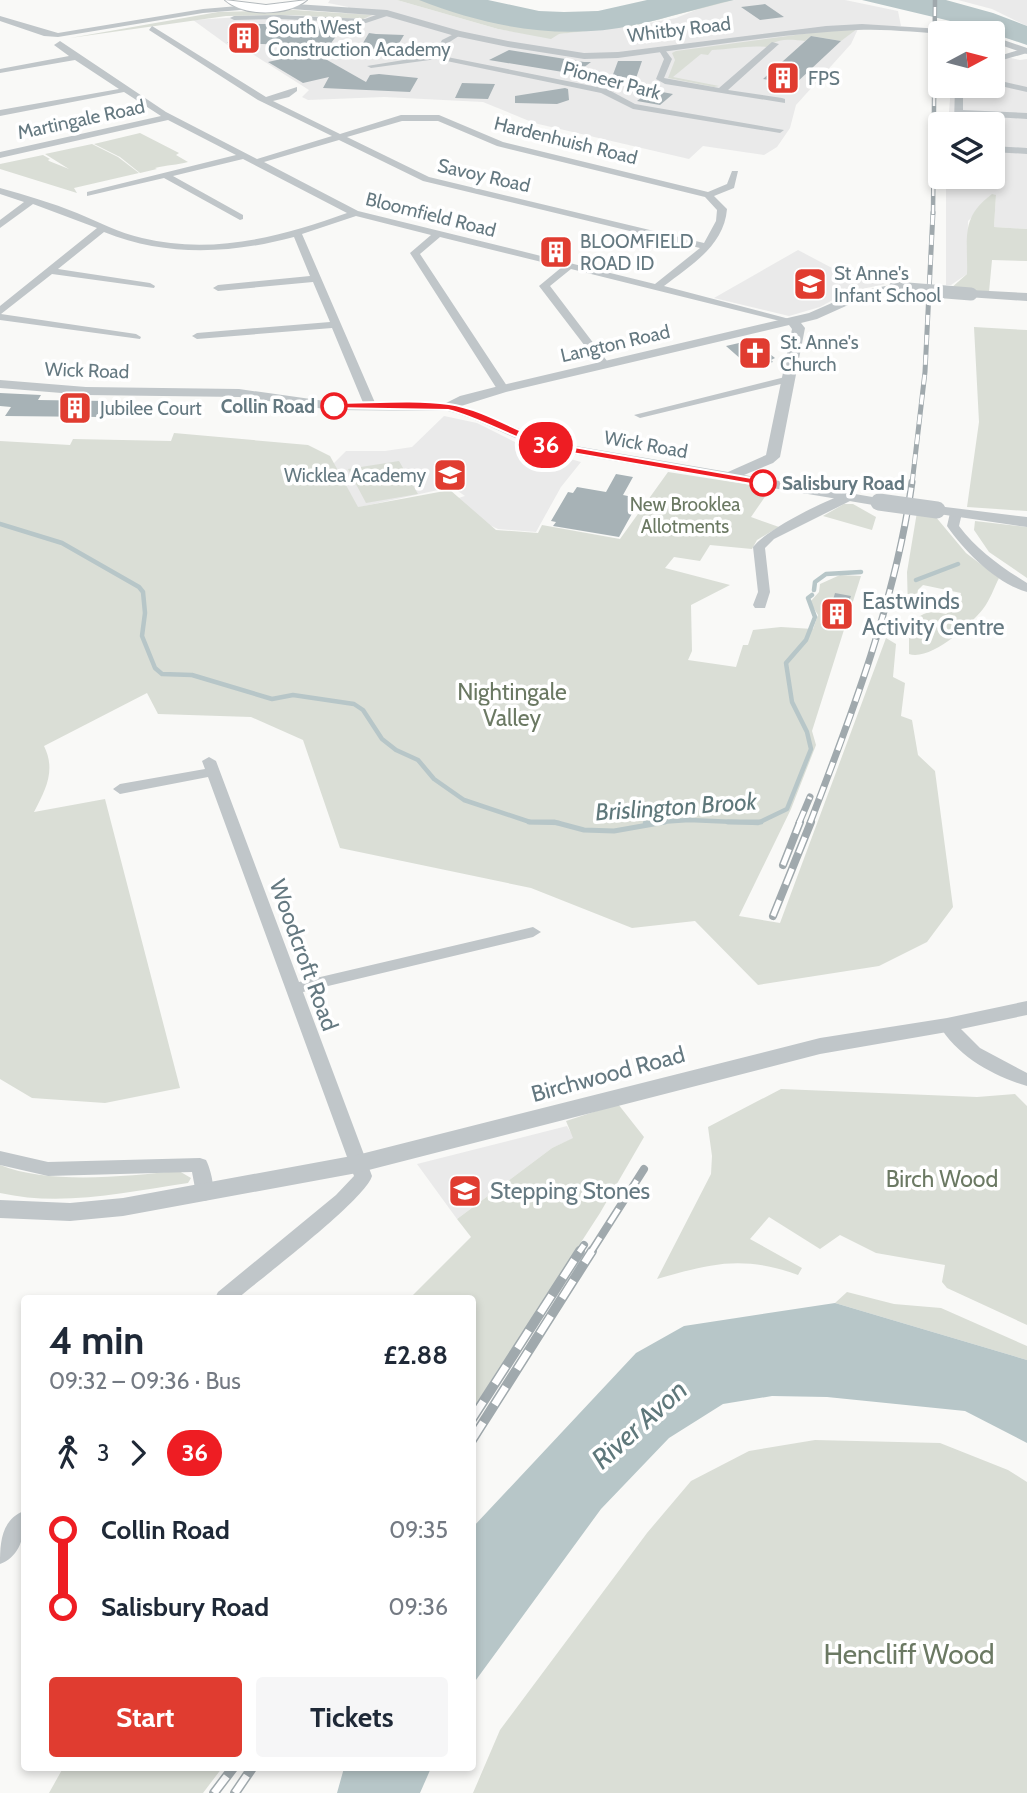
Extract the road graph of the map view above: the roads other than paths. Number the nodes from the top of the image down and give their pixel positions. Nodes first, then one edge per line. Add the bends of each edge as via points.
1 (229, 0) edge
2 (302, 0) edge
3 (281, 6) junction
4 (250, 7) junction
5 (312, 8) junction
6 (203, 11) junction
7 (387, 13) junction
8 (407, 17) junction
9 (0, 18) edge
10 (359, 21) junction
11 (152, 28) junction
12 (928, 31) edge
13 (458, 34) junction
14 (60, 43) joint
15 (775, 44) dead end
16 (1005, 44) edge
17 (660, 49) junction
18 (1026, 51) edge
19 (76, 57) junction
20 (437, 57) junction
21 (1005, 57) edge
22 (371, 66) dead end
23 (0, 71) edge
24 (1005, 84) edge
25 (124, 90) junction
26 (1027, 90) edge
27 (294, 91) dead end
28 (721, 91) junction
29 (959, 98) edge
30 (267, 101) junction
31 (782, 101) dead end
32 (958, 112) edge
33 (0, 113) edge
34 (1005, 115) edge
35 (169, 117) junction
36 (1027, 117) edge
37 (780, 130) dead end
38 (337, 137) junction
39 (1005, 150) edge
40 (1027, 151) edge
41 (0, 155) edge
42 (244, 156) junction
43 (255, 162) junction
44 (735, 173) dead end
45 (168, 177) junction
46 (0, 191) edge
47 (90, 194) dead end
48 (708, 195) junction
49 (31, 201) junction
50 (355, 213) junction
51 (240, 217) dead end
52 (0, 225) edge
53 (104, 227) junction
54 (297, 233) junction
55 (438, 234) junction
56 (705, 246) junction
57 (569, 266) junction
58 (48, 271) junction
59 (316, 279) junction
60 (149, 287) dead end
61 (218, 287) dead end
62 (656, 288) junction
63 (1027, 297) edge
64 (0, 311) edge
65 (0, 317) edge
66 (792, 321) junction
67 (336, 325) junction
68 (197, 336) dead end
69 (136, 337) dead end
70 (605, 365) junction
71 (789, 379) junction
72 (0, 384) edge
73 (503, 389) junction
74 (370, 405) junction
75 (448, 407) junction
76 (640, 415) dead end
77 (730, 478) junction
78 (848, 497) junction
79 (956, 513) junction
80 (1027, 522) edge
81 (1027, 588) edge
82 (760, 605) dead end
83 (120, 789) dead end
84 (533, 932) dead end
85 (293, 989) junction
86 (1027, 1008) edge
87 (947, 1025) junction
88 (1027, 1080) edge
89 (0, 1158) edge
90 (357, 1164) junction
91 (204, 1194) junction
92 (0, 1209) edge
93 (229, 1295) edge
94 (21, 1525) edge
95 (0, 1553) edge

1 - 4 main road
1 - 6 street
2 - 3 main road
2 - 5 street
3 - 4 main road
3 - 5 street, Whitby Road
4 - 6 street
5 - 7 street, Whitby Road
6 - 9 street via 63,35
7 - 8 street, Whitby Road
7 - 10 street, Whitby Road
8 - 10 street, Whitby Road
8 - 13 street, Whitby Road
10 - 11 street, Whitby Road via 279,16
11 - 14 street, Whitby Road
11 - 30 street, Savoy Road
12 - 17 street, Whitby Road via 850,27
13 - 17 street, Whitby Road via 584,56
13 - 20 street via 445,41
14 - 19 street, Bloomfield Road
15 - 28 street
16 - 18 street
17 - 28 street via 668,59 660,79
18 - 21 street
19 - 23 street
19 - 25 street, Bloomfield Road
20 - 22 street, Pioneer Park
20 - 37 street, Pioneer Park via 604,91 633,106
24 - 26 street
25 - 33 street
25 - 35 street, Bloomfield Road
27 - 30 street
28 - 31 street
29 - 32 street
30 - 38 street, Savoy Road
34 - 36 street
35 - 41 street, Martingale Road
35 - 42 street, Bloomfield Road
38 - 43 street, Hardenhuish Road
38 - 48 street, Hardenhuish Road via 401,118 439,118 500,144
38 - 56 street, Savoy Road via 426,179
39 - 40 street
42 - 43 street, Bloomfield Road
42 - 45 street
43 - 50 street, Bloomfield Road
44 - 48 street via 731,186
45 - 47 street
45 - 51 street
46 - 49 street
48 - 56 street via 723,214 722,223
49 - 52 street
49 - 53 street
50 - 54 street
50 - 55 street, Bloomfield Road
53 - 54 street via 140,241 174,247 239,244
53 - 58 street
54 - 59 street
55 - 57 street, Bloomfield Road
55 - 73 street via 415,253
56 - 62 street
57 - 62 street, Bloomfield Road
57 - 70 street via 544,286
58 - 60 street
58 - 64 street
59 - 61 street
59 - 67 street
62 - 66 street, Bloomfield Road
63 - 66 street, Langton Road, bridge via 895,288 865,292
65 - 69 street via 117,330
66 - 70 street, Langton Road
66 - 71 street via 799,328
67 - 68 street via 228,330
67 - 74 street
70 - 73 street, Langton Road
71 - 76 street
71 - 77 street via 773,457
72 - 74 street, Wick Road via 86,391 239,393 310,404
73 - 75 street, Langton Road
74 - 75 street, Wick Road
75 - 77 street, Wick Road via 549,446
77 - 78 street, Wick Road
78 - 79 street, Wick Road, bridge
78 - 82 street via 770,536 759,547 764,592
79 - 80 street, Wick Road
79 - 81 street via 953,526 963,541
83 - 85 street, Woodcroft Road via 211,767
84 - 85 street
85 - 90 street, Woodcroft Road
86 - 87 street, Birchwood Road
87 - 88 street via 982,1061
87 - 90 street, Birchwood Road via 820,1046
89 - 91 street via 48,1170 200,1165
90 - 91 street, Birchwood Road
90 - 93 street via 361,1183
91 - 92 street, Birchwood Road via 70,1212
94 - 95 street

